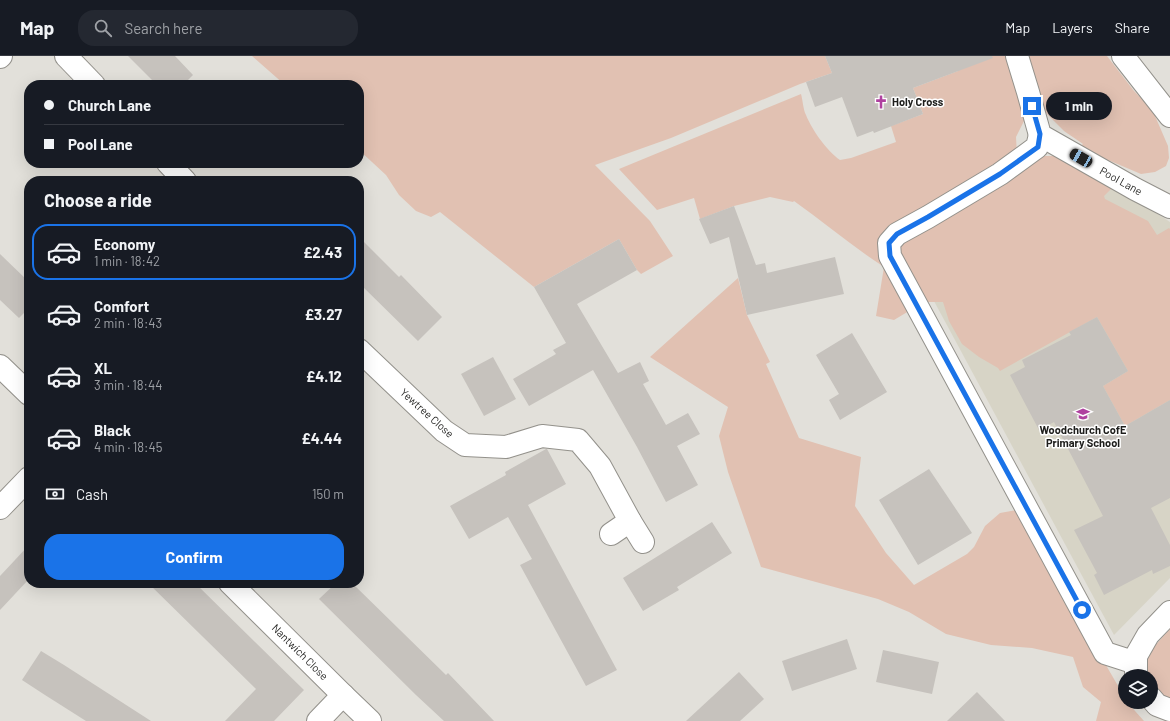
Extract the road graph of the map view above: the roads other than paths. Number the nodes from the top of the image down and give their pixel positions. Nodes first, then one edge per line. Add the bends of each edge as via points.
1 (66, 56) edge
2 (1017, 56) edge
3 (1124, 56) edge
4 (89, 80) edge
5 (1170, 116) edge
6 (1040, 134) junction
7 (173, 168) edge
8 (180, 176) edge
9 (1170, 207) edge
10 (364, 355) edge
11 (0, 366) edge
12 (24, 389) edge
13 (24, 483) edge
14 (0, 508) edge
15 (630, 521) junction
16 (611, 534) dead end
17 (643, 542) dead end
18 (235, 588) edge
19 (1170, 612) edge
20 (1137, 669) edge
21 (343, 695) junction
22 (1158, 705) edge
23 (1170, 710) edge
24 (318, 721) edge
25 (370, 721) edge

1 - 4 street
2 - 6 street
3 - 5 street
6 - 9 street, Pool Lane
6 - 20 street via 1038,147 1000,174 897,234 889,243 890,256 1105,653
7 - 8 street
10 - 15 street, Yewtree Close via 444,431 465,445 506,447 542,436 578,440 600,466
11 - 12 street
13 - 14 street
15 - 16 street
15 - 17 street, Yewtree Close
18 - 21 street, Nantwich Close
19 - 20 street via 1148,635 1136,656
21 - 24 street
21 - 25 street, Nantwich Close
22 - 23 street

